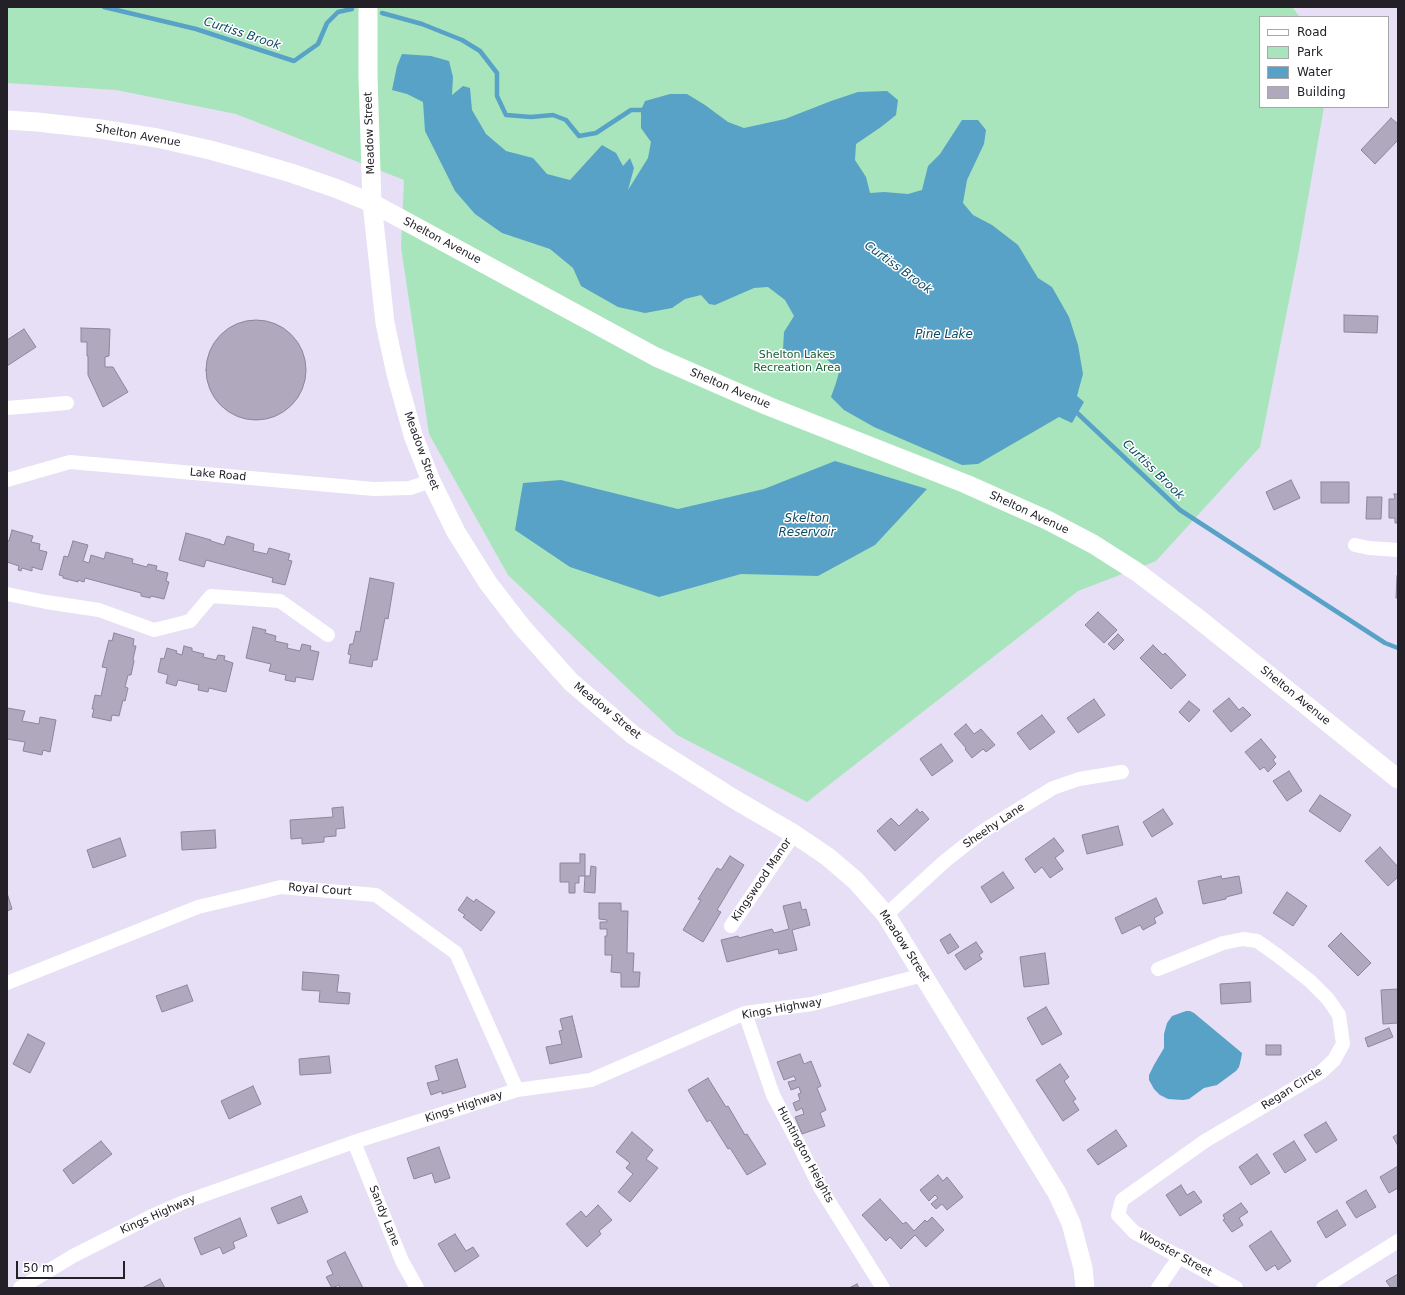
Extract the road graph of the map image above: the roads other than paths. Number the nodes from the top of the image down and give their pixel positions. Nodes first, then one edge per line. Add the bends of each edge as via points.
1 (368, 7) edge
2 (7, 120) edge
3 (372, 203) junction
4 (67, 402) dead end
5 (7, 408) edge
6 (7, 480) edge
7 (431, 481) junction
8 (1355, 545) dead end
9 (1398, 550) edge
10 (7, 594) edge
11 (328, 635) dead end
12 (1122, 772) dead end
13 (1398, 779) edge
14 (794, 834) junction
15 (886, 915) junction
16 (731, 926) dead end
17 (1158, 969) dead end
18 (923, 975) junction
19 (7, 983) edge
20 (745, 1013) junction
21 (517, 1090) junction
22 (354, 1142) junction
23 (1118, 1215) joint
24 (1398, 1241) edge
25 (1180, 1256) junction
26 (20, 1288) edge
27 (417, 1288) edge
28 (883, 1288) edge
29 (1085, 1288) edge
30 (1158, 1288) edge
31 (1236, 1288) edge
32 (1323, 1288) edge

1 - 3 main road, Meadow Street
2 - 3 main road, Shelton Avenue via 100,129 210,150 291,173
3 - 7 main road, Meadow Street via 385,324 411,427
3 - 13 main road, Shelton Avenue via 656,357 768,406 966,484 1047,520 1093,544 1137,572
4 - 5 street
6 - 7 street, Lake Road via 70,462 374,489 410,488
7 - 14 main road, Meadow Street via 456,532 488,583 522,627 571,682 633,734
8 - 9 street
10 - 11 street via 99,610 154,630 190,621 212,596 280,601
12 - 15 street, Sheehy Lane via 1078,779 1046,792 982,831
14 - 15 main road, Meadow Street via 828,857 856,881
14 - 16 street, Kingswood Manor
15 - 18 main road, Meadow Street
17 - 23 street, Regan Circle via 1223,943 1243,939 1257,941 1310,981 1328,999 1339,1015 1343,1044 1334,1060 1320,1073 1199,1146 1122,1200
18 - 20 street, Kings Highway via 812,1004
18 - 29 main road, Meadow Street via 1057,1193 1071,1223 1083,1268
19 - 21 street, Royal Court via 198,907 268,890 281,887 376,895 456,952
20 - 21 street, Kings Highway via 591,1080
20 - 28 street, Huntington Heights via 774,1095 790,1128 821,1189
21 - 22 street, Kings Highway
22 - 26 street, Kings Highway via 154,1215 73,1256
22 - 27 street, Sandy Lane via 402,1260
23 - 25 street, Wooster Street via 1134,1232
24 - 32 street
25 - 30 street
25 - 31 street, Wooster Street

